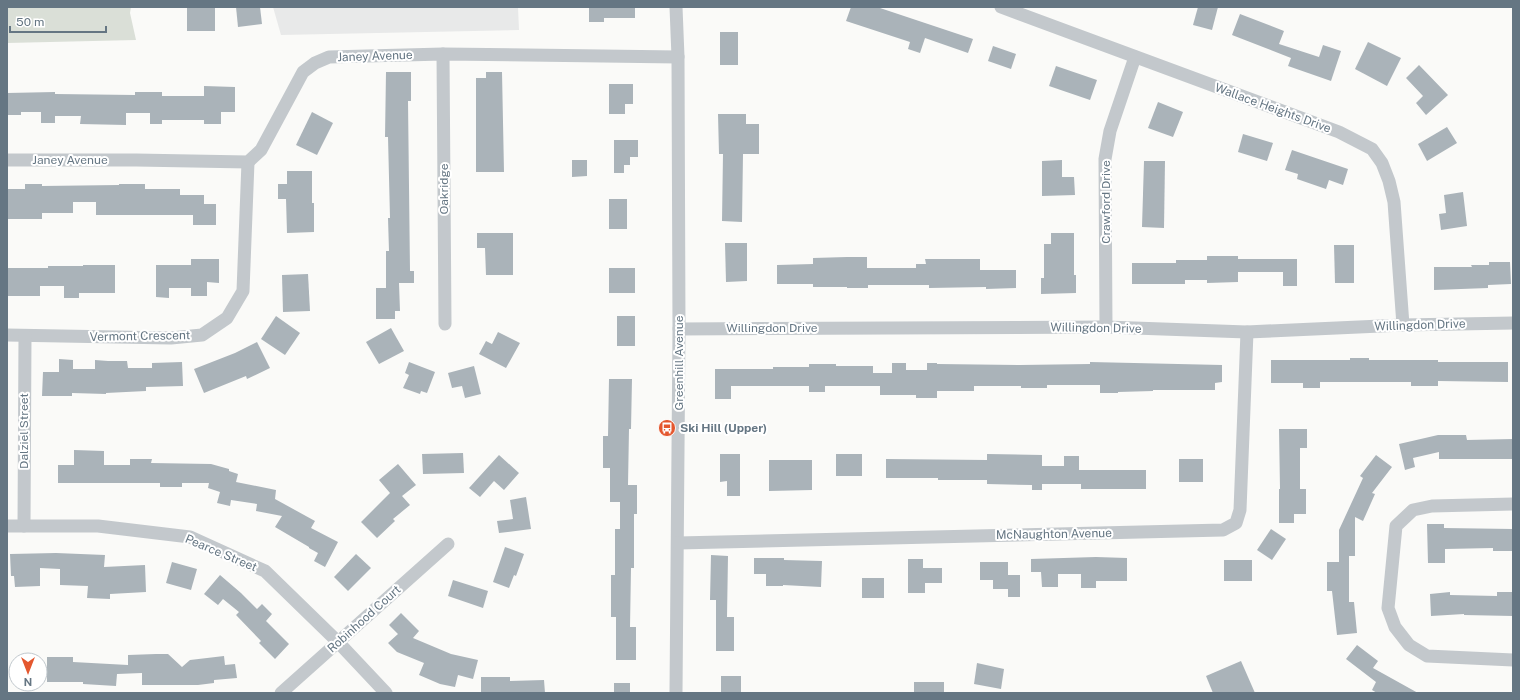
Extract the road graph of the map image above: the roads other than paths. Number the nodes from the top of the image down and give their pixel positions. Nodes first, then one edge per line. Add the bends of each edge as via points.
1 (676, 7) edge
2 (1001, 7) edge
3 (443, 54) junction
4 (678, 57) junction
5 (1135, 57) junction
6 (7, 160) edge
7 (248, 162) junction
8 (1513, 323) edge
9 (444, 324) dead end
10 (1403, 325) junction
11 (1106, 327) junction
12 (679, 329) junction
13 (1247, 332) junction
14 (7, 335) edge
15 (25, 336) junction
16 (1513, 504) edge
17 (7, 526) edge
18 (24, 526) junction
19 (678, 543) junction
20 (448, 544) dead end
21 (338, 642) junction
22 (1513, 660) edge
23 (281, 693) edge
24 (386, 693) edge
25 (676, 693) edge

1 - 4 street
2 - 5 street, Wallace Heights Drive
3 - 4 street, Janey Avenue
3 - 7 street, Janey Avenue via 329,57 315,63 303,72 261,150
3 - 9 street, Oakridge
4 - 12 street, Greenhill Avenue
5 - 10 street, Wallace Heights Drive via 1339,132 1372,149 1382,163 1394,202
5 - 11 street, Crawford Drive via 1110,131 1105,159
6 - 7 street, Janey Avenue
7 - 15 street, Vermont Crescent via 243,291 227,318 202,335 171,338
8 - 10 street, Willingdon Drive
10 - 13 street, Willingdon Drive
11 - 12 street, Willingdon Drive
11 - 13 street, Willingdon Drive
12 - 19 street, Greenhill Avenue
13 - 19 street, McNaughton Avenue via 1240,510 1236,523 1230,528
14 - 15 street, Vermont Crescent
15 - 18 street, Dalziel Street
16 - 22 street via 1432,506 1412,510 1396,526 1388,608 1395,626 1409,645 1427,656
17 - 18 street, Pearce Street
18 - 21 street, Pearce Street via 98,526 190,537 265,571
19 - 25 street, Greenhill Avenue
20 - 21 street, Robinhood Court
21 - 23 street, Robinhood Court
21 - 24 street, Pearce Street

